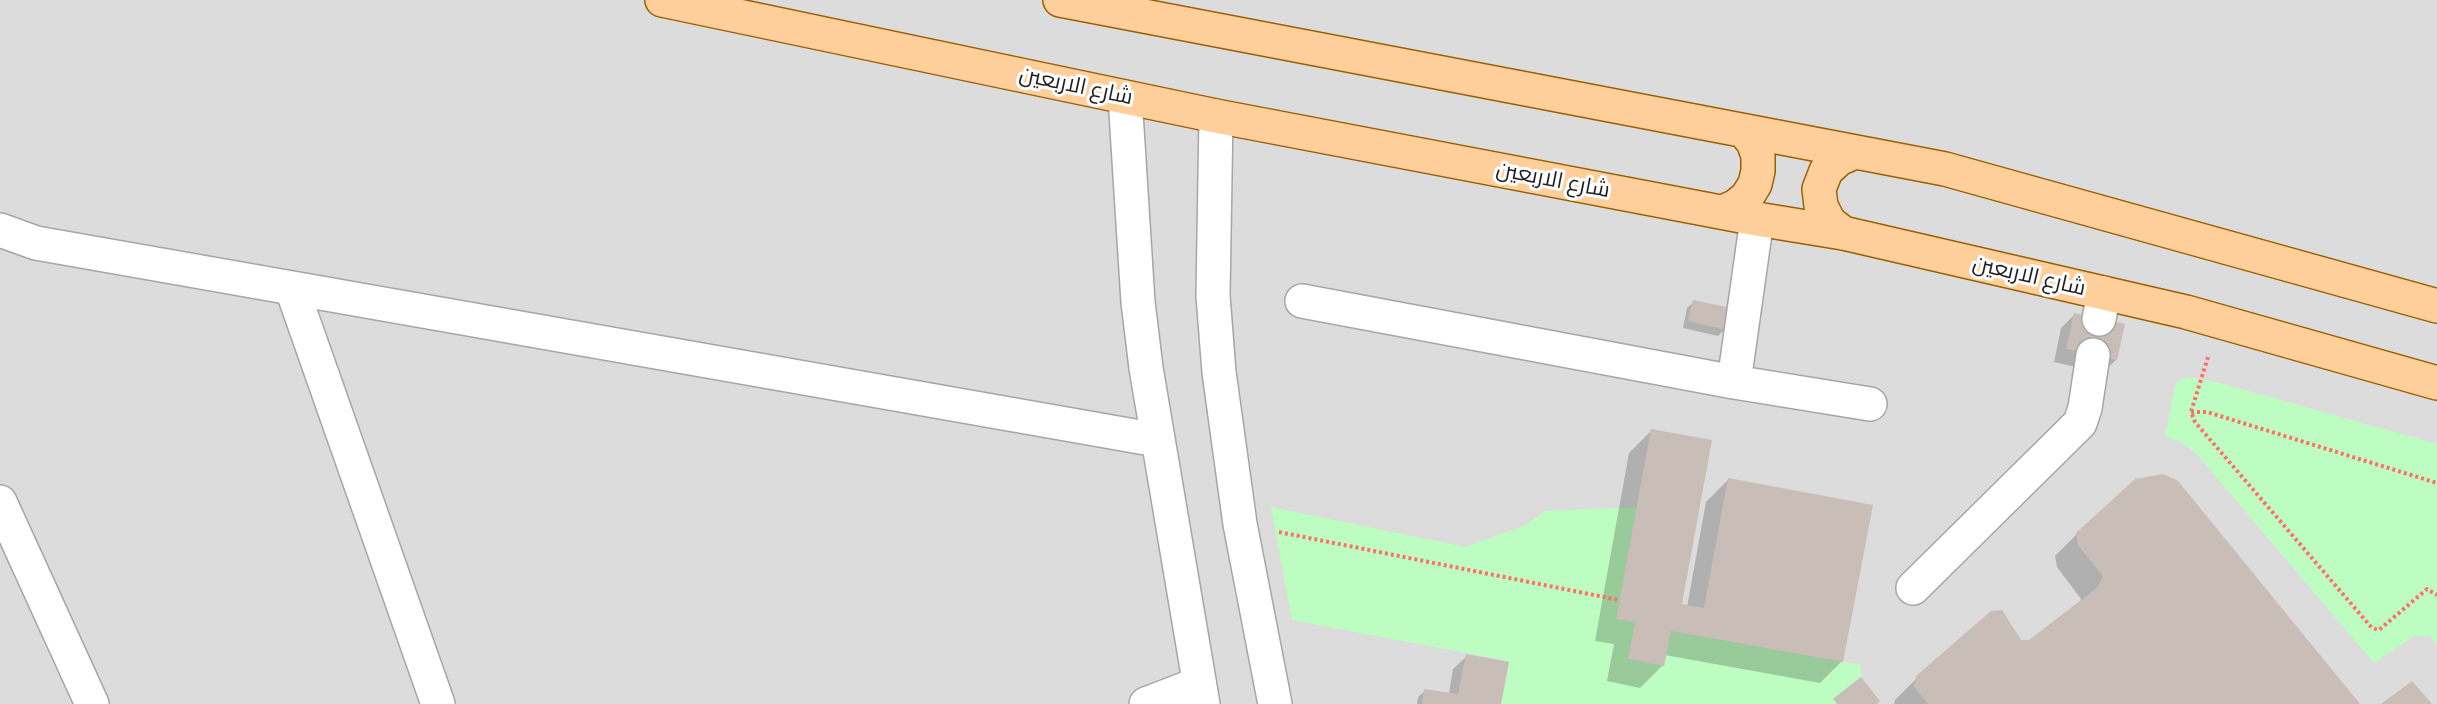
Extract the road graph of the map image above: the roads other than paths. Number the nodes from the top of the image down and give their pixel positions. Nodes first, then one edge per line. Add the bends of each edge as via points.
1 (662, 0) edge
2 (1060, 0) edge
3 (1125, 97) junction
4 (1216, 116) junction
5 (1744, 131) junction
6 (1855, 152) junction
7 (1723, 212) junction
8 (1757, 219) junction
9 (0, 230) edge
10 (1843, 233) junction
11 (292, 289) junction
12 (1302, 301) dead end
13 (2437, 306) edge
14 (2093, 355) dead end
15 (1734, 382) junction
16 (2437, 383) edge
17 (1870, 404) dead end
18 (1157, 440) junction
19 (0, 502) edge
20 (1913, 588) dead end
21 (1201, 694) edge
22 (92, 704) edge
23 (438, 704) edge
24 (1146, 704) edge
25 (1275, 704) edge

1 - 3 main road, شارع الاربعين
2 - 5 main road
3 - 4 main road, شارع الاربعين
3 - 18 street via 1138,302
4 - 7 main road, شارع الاربعين
4 - 25 street via 1214,296 1220,383 1240,524
5 - 6 main road
5 - 7 main road via 1758,156 1755,184 1748,197
6 - 10 main road via 1826,171 1819,189 1821,206 1829,222
6 - 13 main road via 1945,169
7 - 8 main road, شارع الاربعين
8 - 10 main road, شارع الاربعين
8 - 15 street
9 - 11 street via 36,243
10 - 16 main road, شارع الاربعين via 2102,306 2219,321
11 - 18 street
11 - 23 street
12 - 15 street
14 - 20 street via 2080,423
15 - 17 street
18 - 21 street
19 - 22 street
21 - 24 street

